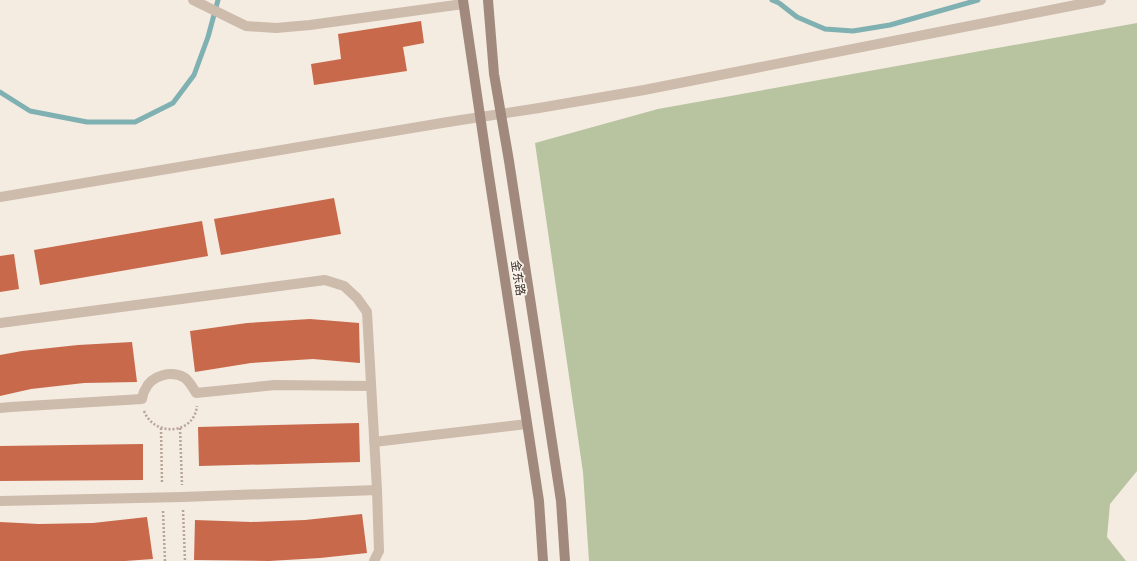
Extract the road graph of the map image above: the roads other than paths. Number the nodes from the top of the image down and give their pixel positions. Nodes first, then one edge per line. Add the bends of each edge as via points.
1 (193, 0) edge
2 (488, 0) edge
3 (1101, 0) edge
4 (463, 2) edge
5 (501, 114) junction
6 (480, 117) junction
7 (0, 197) edge
8 (0, 323) edge
9 (371, 386) junction
10 (0, 408) edge
11 (527, 424) junction
12 (374, 442) junction
13 (377, 490) junction
14 (0, 501) edge
15 (374, 561) edge
16 (543, 561) edge
17 (565, 561) edge

1 - 4 street via 246,26 276,28
2 - 5 main road, 金东路 via 494,74
3 - 5 street via 644,90
4 - 6 main road, 金东路
5 - 6 street
5 - 17 main road, 金东路 via 560,501
6 - 7 street
6 - 11 main road, 金东路
8 - 9 street via 325,280 344,286 357,298 366,312
9 - 10 street via 275,385 196,393 185,378 167,374 150,382 142,399
9 - 12 street
11 - 12 street
11 - 16 main road, 金东路 via 539,501
12 - 13 street
13 - 14 street
13 - 15 street via 379,551

